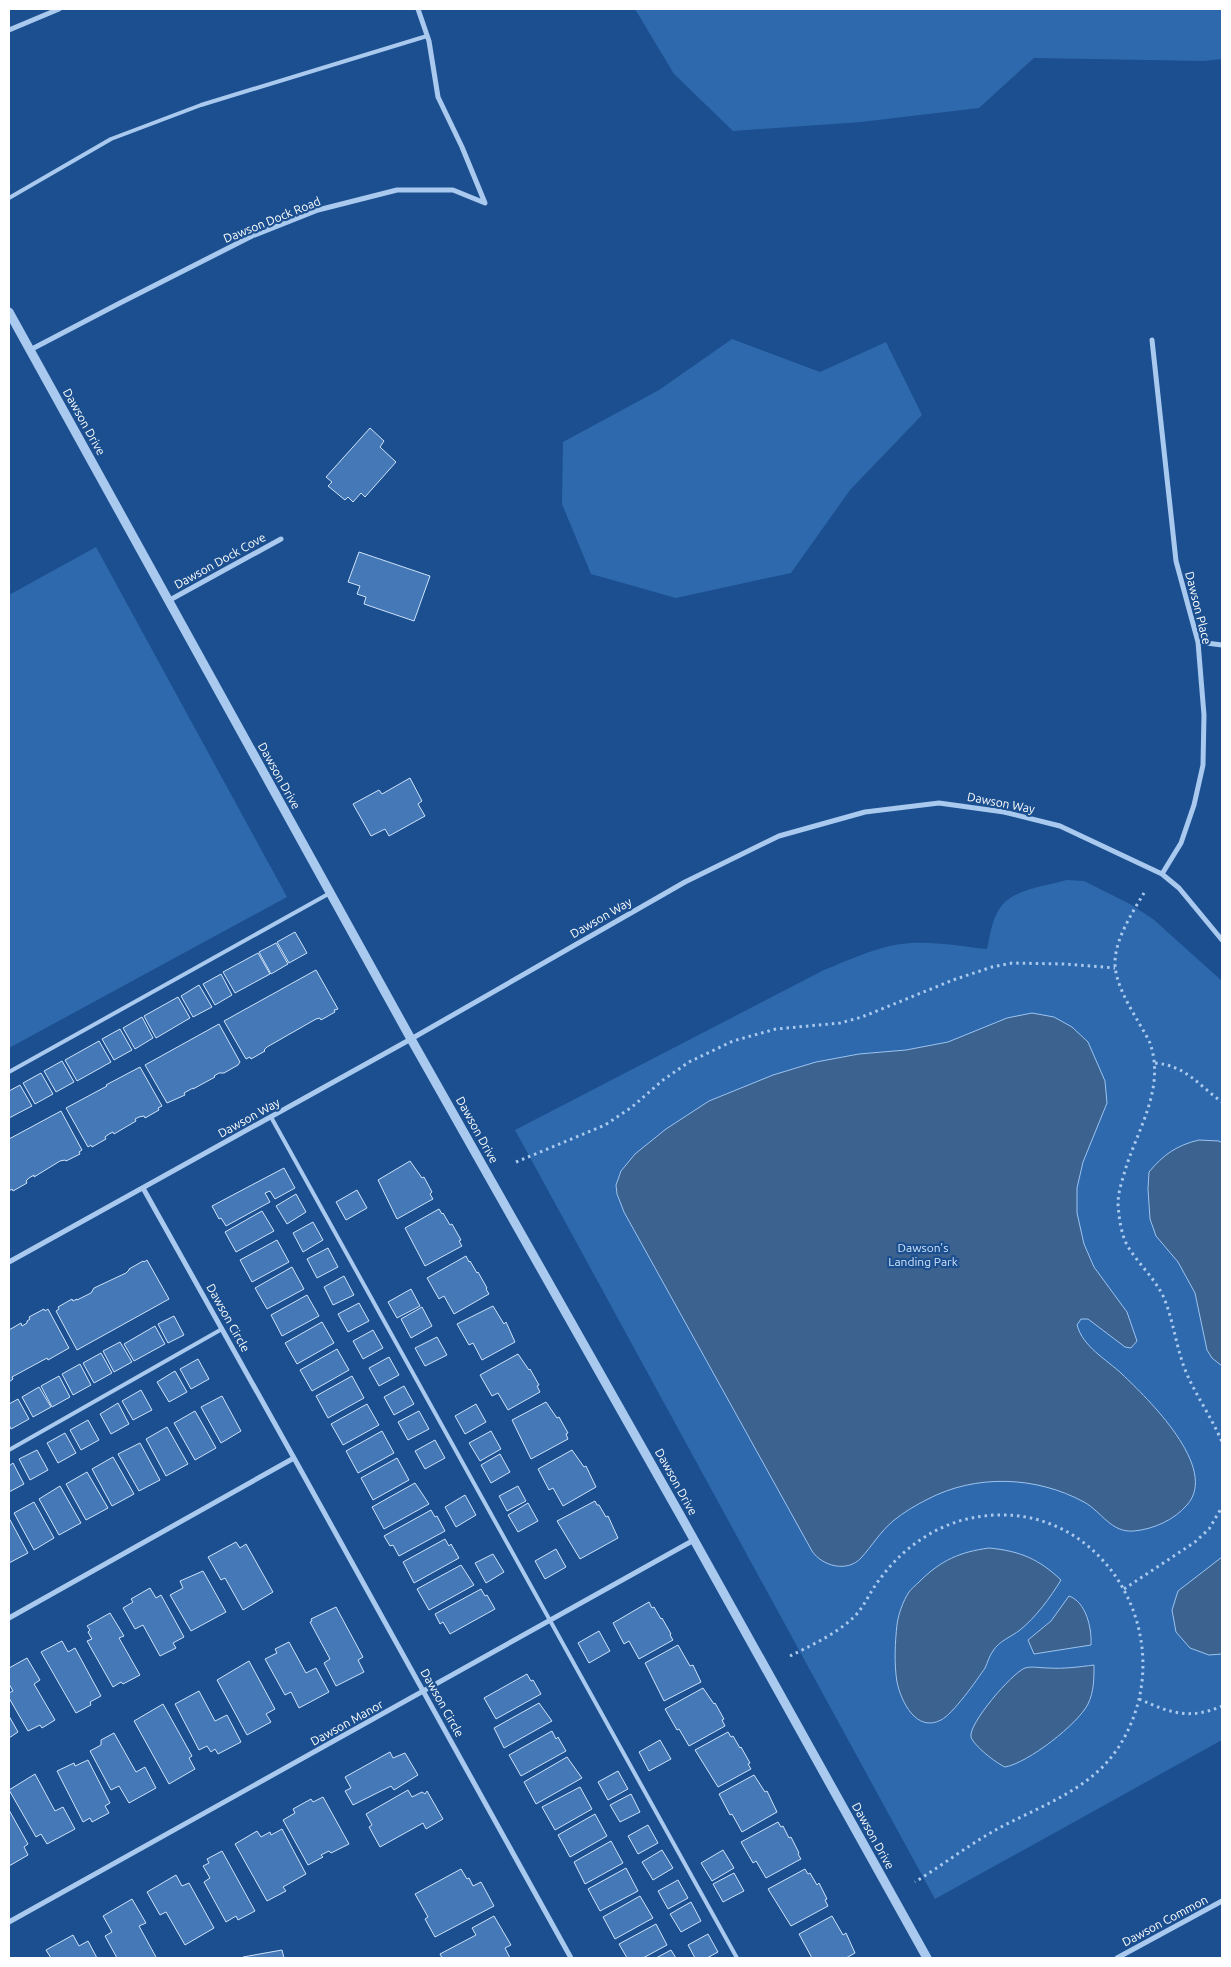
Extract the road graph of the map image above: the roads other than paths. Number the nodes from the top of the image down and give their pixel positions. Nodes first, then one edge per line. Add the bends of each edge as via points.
1 (59, 9) edge
2 (418, 9) edge
3 (9, 30) edge
4 (427, 36) junction
5 (9, 198) edge
6 (9, 312) edge
7 (1152, 340) dead end
8 (30, 350) junction
9 (281, 538) dead end
10 (168, 601) junction
11 (1198, 642) junction
12 (1222, 645) edge
13 (1162, 874) junction
14 (330, 892) junction
15 (1222, 940) edge
16 (411, 1039) junction
17 (9, 1072) edge
18 (271, 1117) junction
19 (142, 1188) junction
20 (9, 1262) edge
21 (222, 1329) junction
22 (9, 1450) edge
23 (294, 1458) junction
24 (694, 1540) junction
25 (9, 1618) edge
26 (551, 1621) junction
27 (424, 1691) junction
28 (1222, 1901) edge
29 (9, 1922) edge
30 (572, 1958) edge
31 (737, 1958) edge
32 (927, 1958) edge
33 (1117, 1958) edge

1 - 3 street
2 - 4 street, Dawson Dock Road
4 - 5 lane via 201,105 111,139
4 - 8 street, Dawson Dock Road via 438,97 485,203 453,190 397,190 318,210 252,236
6 - 8 street, Dawson Drive
7 - 11 street, Dawson Place via 1176,561
8 - 10 street, Dawson Drive
9 - 10 street, Dawson Dock Cove
10 - 14 street, Dawson Drive
11 - 12 street
11 - 13 street, Dawson Place via 1204,715 1203,765 1181,843
13 - 15 street, Dawson Way via 1179,888
13 - 16 street, Dawson Way via 1060,826 1004,812 940,803 865,812 779,836 693,878
14 - 16 street, Dawson Drive
14 - 17 lane
16 - 18 street, Dawson Way
16 - 24 street, Dawson Drive
18 - 19 street, Dawson Way
18 - 26 lane
19 - 20 street, Dawson Way
19 - 21 street, Dawson Circle
21 - 22 lane
21 - 23 street, Dawson Circle
23 - 25 street
23 - 27 street, Dawson Circle
24 - 26 street, Dawson Manor
24 - 32 street, Dawson Drive
26 - 27 street, Dawson Manor
26 - 31 lane
27 - 29 street, Dawson Manor
27 - 30 street, Dawson Circle
28 - 33 street, Dawson Common

